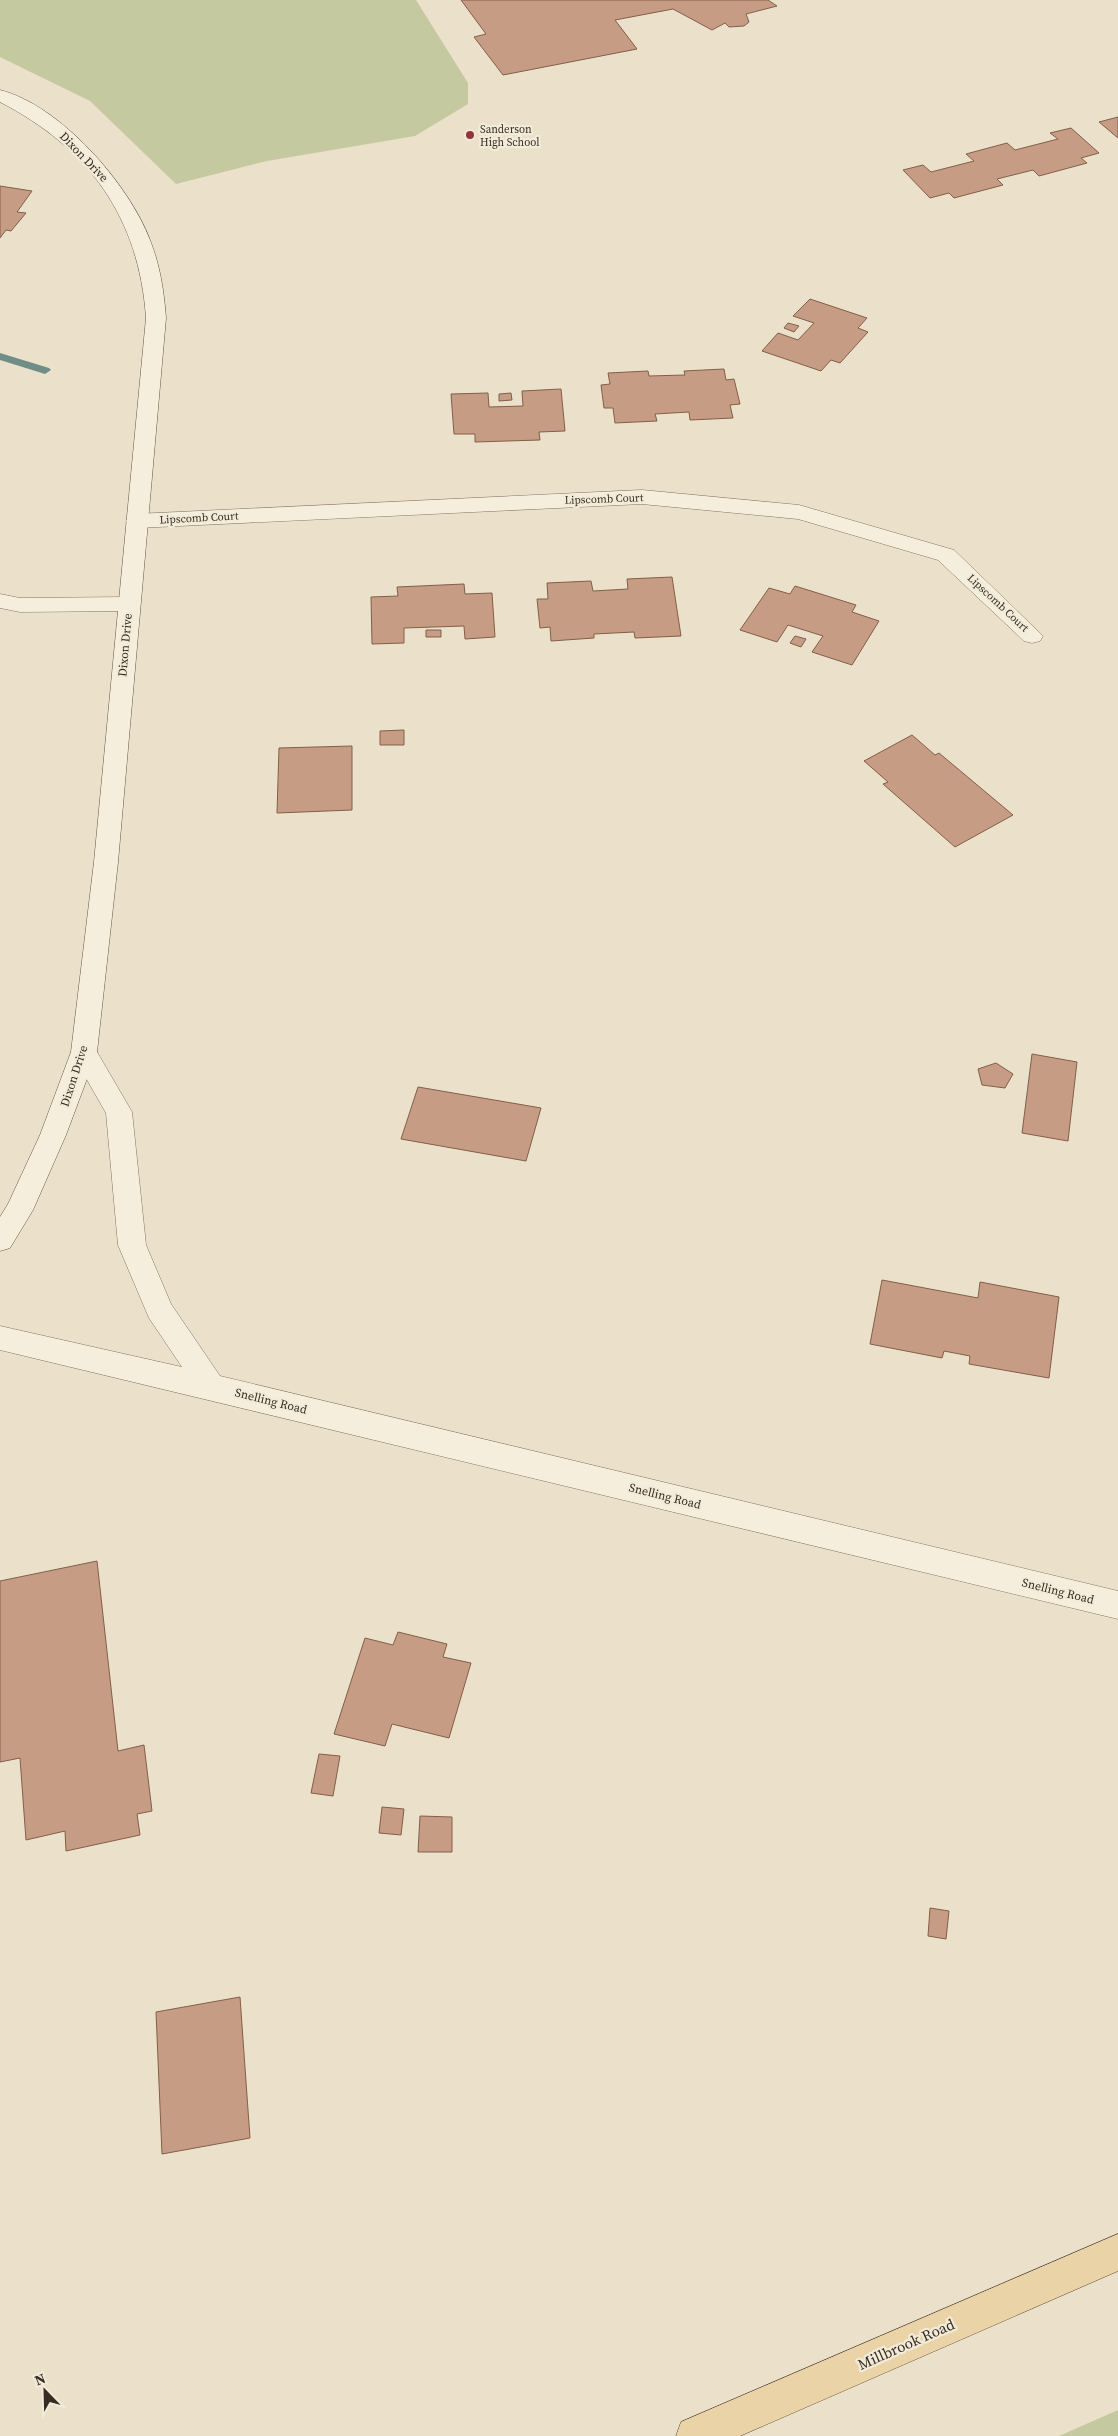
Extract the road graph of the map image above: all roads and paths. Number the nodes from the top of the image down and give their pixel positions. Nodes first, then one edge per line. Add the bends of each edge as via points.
1 (0, 94) edge
2 (137, 521) junction
3 (0, 601) edge
4 (129, 604) junction
5 (1032, 636) dead end
6 (84, 1052) junction
7 (0, 1240) edge
8 (0, 1338) edge
9 (211, 1387) junction
10 (1118, 1606) edge
11 (1118, 2252) edge
12 (695, 2436) edge

1 - 2 street, Dixon Drive via 61,132 102,173 125,205 142,243 156,294 156,318
2 - 4 street, Dixon Drive
2 - 5 street, Lipscomb Court via 642,497 800,512 946,555
3 - 4 street via 20,605
4 - 6 street, Dixon Drive via 106,862
6 - 7 street, Dixon Drive via 53,1135 19,1210
6 - 9 street via 118,1112 132,1245 159,1310
8 - 9 street, Snelling Road
9 - 10 street, Snelling Road
11 - 12 main road, Millbrook Road

